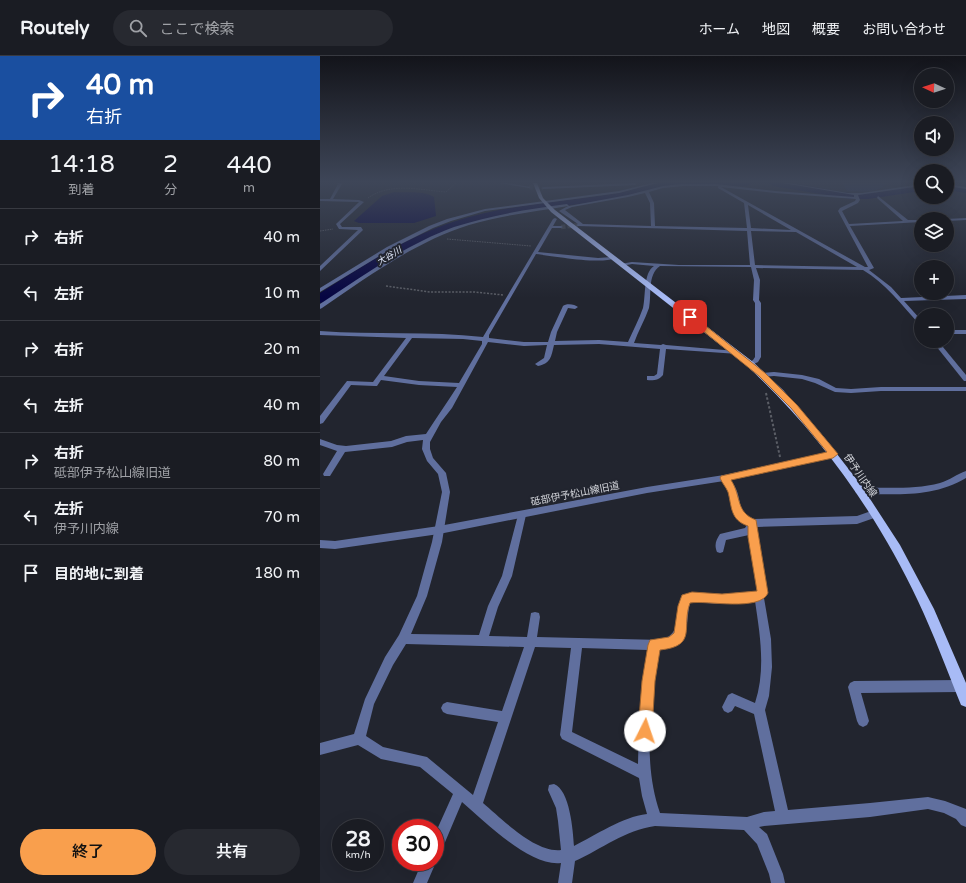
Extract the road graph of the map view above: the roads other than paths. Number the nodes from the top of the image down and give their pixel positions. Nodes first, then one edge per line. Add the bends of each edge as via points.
1 (339, 222) edge
2 (447, 222) edge
3 (478, 222) edge
4 (554, 222) edge
5 (566, 222) edge
6 (576, 222) tunnel mouth
7 (653, 222) edge
8 (747, 222) edge
9 (780, 222) edge
10 (846, 222) edge
11 (906, 222) joint
12 (912, 222) edge
13 (848, 225) junction
14 (551, 227) junction
15 (561, 227) tunnel mouth
16 (653, 227) junction
17 (748, 230) junction
18 (797, 231) junction
19 (536, 253) junction
20 (612, 258) junction
21 (622, 265) junction
22 (659, 265) junction
23 (753, 266) junction
24 (320, 268) edge
25 (865, 269) junction
26 (648, 285) junction
27 (320, 290) edge
28 (966, 297) edge
29 (901, 300) junction
30 (320, 307) edge
31 (575, 307) dead end
32 (914, 315) edge
33 (954, 332) edge
34 (966, 332) edge
35 (320, 333) edge
36 (410, 336) junction
37 (486, 340) junction
38 (551, 344) junction
39 (630, 344) junction
40 (663, 346) junction
41 (941, 348) edge
42 (736, 353) junction
43 (538, 364) dead end
44 (750, 364) junction
45 (762, 374) junction
46 (380, 378) junction
47 (649, 378) dead end
48 (966, 379) edge
49 (462, 385) junction
50 (966, 388) edge
51 (320, 421) edge
52 (428, 437) junction
53 (320, 442) edge
54 (343, 448) junction
55 (833, 454) junction
56 (327, 474) dead end
57 (966, 474) edge
58 (724, 478) junction
59 (859, 491) junction
60 (874, 514) junction
61 (522, 515) junction
62 (753, 523) junction
63 (439, 530) junction
64 (320, 544) edge
65 (720, 550) dead end
66 (759, 596) junction
67 (535, 617) dead end
68 (403, 639) junction
69 (482, 641) junction
70 (531, 642) junction
71 (577, 643) junction
72 (654, 645) junction
73 (960, 686) junction
74 (966, 700) edge
75 (728, 707) dead end
76 (447, 708) dead end
77 (759, 710) junction
78 (506, 718) junction
79 (863, 721) dead end
80 (359, 739) junction
81 (320, 750) edge
82 (645, 774) junction
83 (554, 790) dead end
84 (460, 793) junction
85 (476, 806) junction
86 (783, 818) junction
87 (654, 819) junction
88 (966, 820) edge
89 (747, 824) junction
90 (444, 829) edge
91 (567, 856) junction
92 (425, 871) edge
93 (420, 883) edge
94 (565, 883) edge
95 (778, 883) edge

1 - 24 street via 339,227 361,230
2 - 27 street via 431,227 368,260
3 - 30 street via 432,238 390,259
4 - 14 street
5 - 20 main road, 伊予川内線
6 - 16 street via 580,225
7 - 16 street
8 - 17 street
9 - 18 street
10 - 13 street
11 - 12 street
11 - 13 street
13 - 25 street via 871,268
14 - 15 street
14 - 19 street
16 - 17 street
17 - 18 street
17 - 23 street
18 - 25 street
19 - 20 street
19 - 37 street via 486,335
20 - 21 main road, 伊予川内線
21 - 22 street
21 - 26 main road, 伊予川内線
22 - 23 street
22 - 26 street via 653,269
23 - 25 street
23 - 44 street via 758,285 758,357
25 - 29 street via 880,279
26 - 39 street via 646,307
26 - 42 main road, 伊予川内線
28 - 29 street
29 - 32 street
31 - 38 street via 566,306
33 - 34 street
35 - 36 street
36 - 37 street
36 - 46 street
37 - 38 street
37 - 49 street
38 - 39 street
38 - 43 street via 547,359
39 - 40 street
40 - 42 street
40 - 47 street via 660,375
41 - 48 street
42 - 44 main road, 伊予川内線
44 - 45 main road, 伊予川内線
45 - 50 street via 802,377 835,390
45 - 55 main road, 伊予川内線 via 794,406
46 - 49 street
46 - 51 street via 375,384 349,383
49 - 52 street
52 - 54 street via 406,439 392,444
52 - 63 street via 428,454 442,473 446,492
53 - 54 street
54 - 56 street
55 - 58 street, 砥部伊予松山線旧道
55 - 59 main road, 伊予川内線
57 - 59 street via 955,482 920,490
58 - 61 street, 砥部伊予松山線旧道 via 647,490
58 - 62 street via 732,490 735,508 740,516
59 - 60 main road, 伊予川内線
60 - 62 street via 857,520
60 - 73 main road, 伊予川内線 via 930,612
61 - 63 street, 砥部伊予松山線旧道
61 - 69 street via 507,576 493,606
62 - 65 street via 748,531 723,537 720,541
62 - 66 street via 763,593
63 - 64 street, 砥部伊予松山線旧道 via 335,545
63 - 68 street via 422,596
66 - 72 street via 686,599 683,606 682,630 678,637 671,643
66 - 77 street via 767,659 766,685
67 - 70 street
68 - 69 street
68 - 80 street via 389,661 369,703
69 - 70 street
70 - 71 street
70 - 78 street
71 - 72 street
71 - 82 street via 566,734
72 - 82 street via 647,695
73 - 74 main road, 伊予川内線
73 - 79 street via 854,687
75 - 77 street via 732,700
76 - 78 street
77 - 86 street
78 - 85 street
80 - 81 street
80 - 84 street via 381,753 423,761
82 - 87 street
83 - 91 street via 562,807
84 - 85 street
84 - 90 street
85 - 91 street via 517,840 539,853 557,857
86 - 88 street via 928,803 961,814
86 - 89 street via 764,819
87 - 89 street
87 - 91 street via 616,831
89 - 95 street via 762,839
91 - 94 street
92 - 93 street

